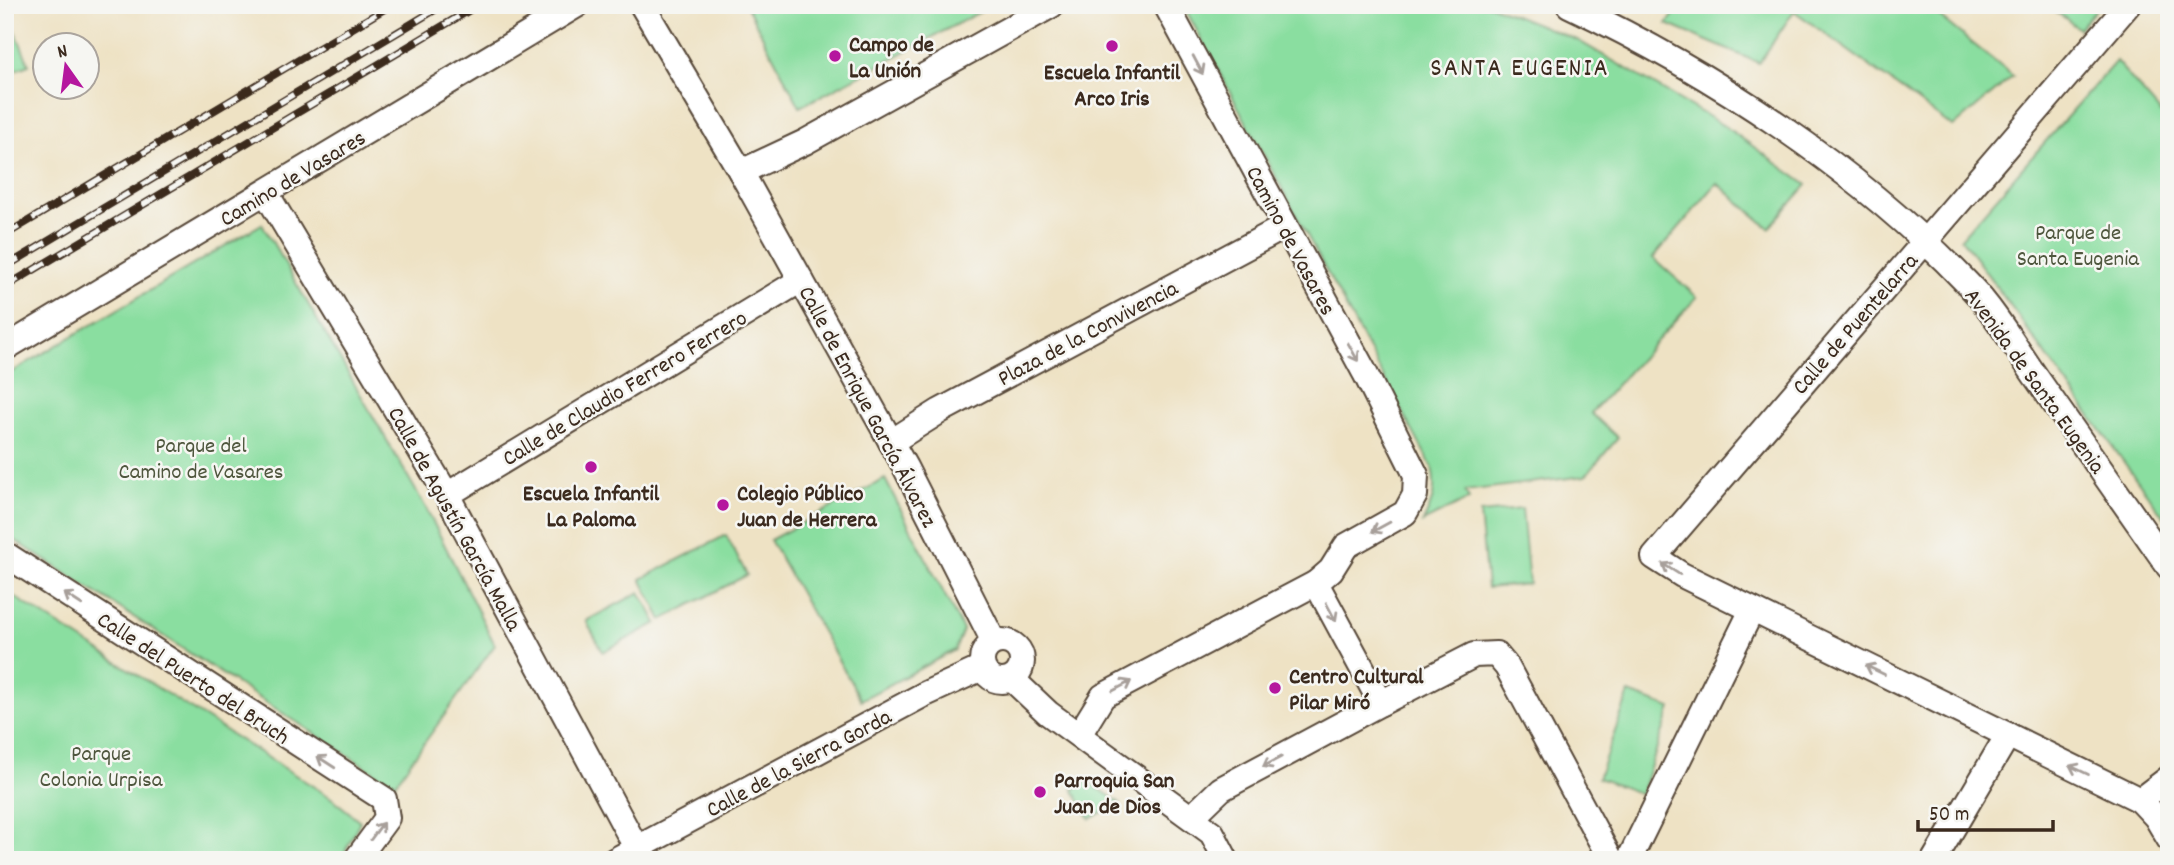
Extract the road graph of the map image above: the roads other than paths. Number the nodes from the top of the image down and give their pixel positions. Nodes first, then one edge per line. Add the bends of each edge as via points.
1 (577, 5) edge
2 (642, 5) edge
3 (1052, 5) edge
4 (1166, 5) edge
5 (1569, 5) edge
6 (2128, 5) edge
7 (741, 172) junction
8 (267, 193) junction
9 (1284, 227) junction
10 (1924, 241) junction
11 (801, 280) junction
12 (5, 348) edge
13 (891, 442) junction
14 (447, 495) junction
15 (5, 554) edge
16 (2169, 567) edge
17 (1316, 583) junction
18 (1752, 610) junction
19 (995, 642) junction
20 (982, 668) junction
21 (1012, 679) junction
22 (1381, 703) junction
23 (1079, 735) junction
24 (2008, 735) junction
25 (2169, 778) edge
26 (2140, 800) junction
27 (1192, 817) junction
28 (2169, 839) edge
29 (637, 849) junction
30 (356, 860) edge
31 (615, 860) edge
32 (1226, 860) edge
33 (1611, 860) edge
34 (1629, 860) edge
35 (1934, 860) edge

1 - 8 street, Camino de Vasares
2 - 7 street, Calle de Enrique García Álvarez
3 - 7 street via 805,142
4 -> 9 street, Camino de Vasares
5 - 10 street, Avenida de Santa Eugenia via 1661,52 1765,116
6 - 10 street, Calle de Puentelarra
7 - 11 street, Calle de Enrique García Álvarez
8 - 12 street, Camino de Vasares
8 - 14 street, Calle de Agustín García Malla
9 - 13 street, Plaza de la Convivencia via 940,411
9 -> 17 street, Camino de Vasares via 1416,475 1415,495 1405,513 1346,546
10 - 16 street, Avenida de Santa Eugenia via 1981,298
18 -> 10 street, Calle de Puentelarra via 1654,557
11 - 13 street, Calle de Enrique García Álvarez
11 - 14 street, Calle de Claudio Ferrero Ferrero
13 - 19 street, Calle de Enrique García Álvarez
14 - 29 street, Calle de Agustín García Malla
30 -> 15 street, Calle del Puerto del Bruch via 387,818 384,799
17 -> 22 street
23 -> 17 street via 1103,696
24 -> 18 street, Calle de Puentelarra
18 - 34 street
19 - 20 street via 985,650
19 - 21 street via 1014,645 1021,655 1021,669
20 - 21 street via 995,681
20 - 29 street, Calle de la Sierra Gorda via 923,695
21 - 23 street
22 -> 27 street via 1221,789
22 - 33 street via 1474,655 1496,654
23 - 27 street
26 -> 24 street, Calle de Puentelarra
24 - 35 street
25 - 26 street
26 - 28 street, Calle de Puentelarra
27 - 32 street via 1212,833
29 - 31 street, Calle de la Sierra Gorda

